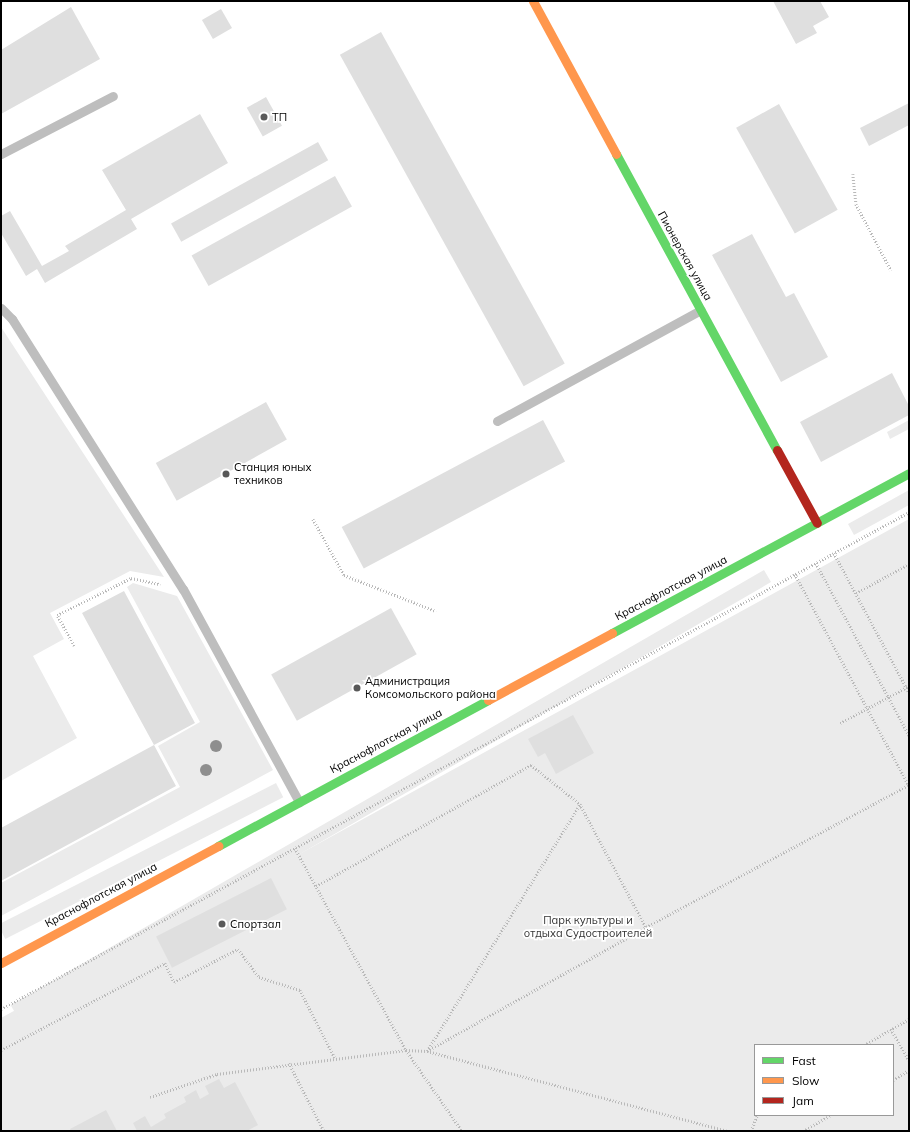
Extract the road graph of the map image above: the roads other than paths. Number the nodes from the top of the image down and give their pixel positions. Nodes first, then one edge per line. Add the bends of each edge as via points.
1 (533, 1) edge
2 (113, 96) dead end
3 (1, 154) edge
4 (1, 308) edge
5 (701, 310) junction
6 (497, 421) dead end
7 (909, 473) edge
8 (817, 523) junction
9 (299, 802) junction
10 (1, 963) edge

1 - 5 street, Пионерская улица
2 - 3 lane
4 - 9 lane via 12,319 183,588
5 - 6 lane
5 - 8 street, Пионерская улица
7 - 8 street, Краснофлотская улица
8 - 9 street, Краснофлотская улица
9 - 10 street, Краснофлотская улица

